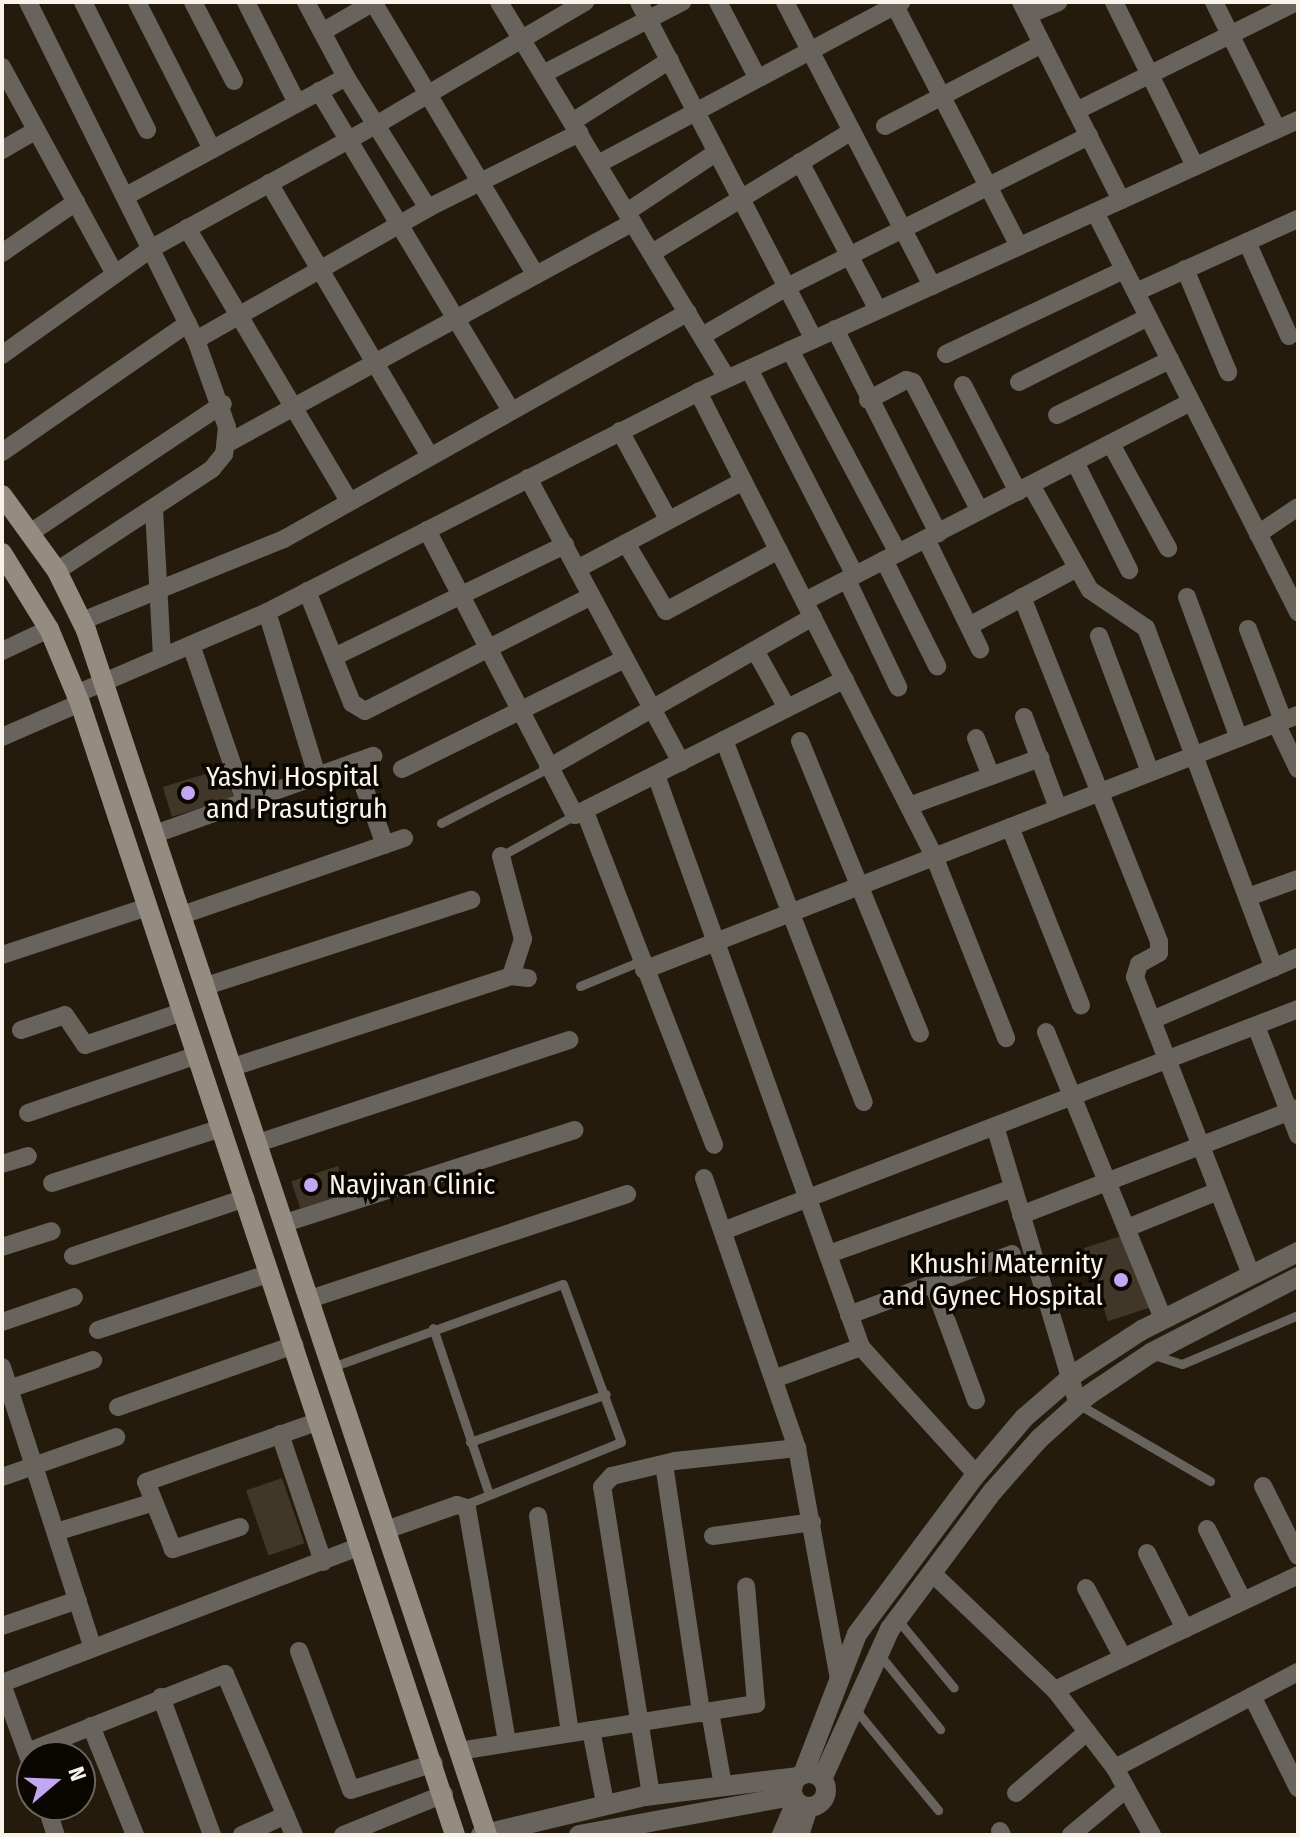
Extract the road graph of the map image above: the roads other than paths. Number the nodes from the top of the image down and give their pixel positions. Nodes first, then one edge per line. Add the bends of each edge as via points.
1 (28, 2) edge
2 (83, 2) edge
3 (137, 2) edge
4 (193, 2) edge
5 (246, 2) edge
6 (306, 2) edge
7 (374, 2) edge
8 (499, 2) edge
9 (585, 2) edge
10 (639, 2) edge
11 (682, 2) edge
12 (718, 2) edge
13 (785, 2) edge
14 (1058, 2) edge
15 (1114, 2) edge
16 (1214, 2) edge
17 (1297, 2) edge
18 (896, 3) edge
19 (1024, 9) edge
20 (648, 20) junction
21 (322, 32) junction
22 (1230, 35) junction
23 (521, 37) junction
24 (1042, 44) junction
25 (810, 50) junction
26 (670, 60) junction
27 (2, 67) edge
28 (543, 74) junction
29 (1149, 75) junction
30 (346, 77) junction
31 (757, 77) junction
32 (234, 81) dead end
33 (319, 91) junction
34 (429, 93) junction
35 (942, 97) junction
36 (10, 98) edge
37 (297, 103) junction
38 (695, 110) junction
39 (1076, 111) junction
40 (1298, 120) edge
41 (376, 125) junction
42 (885, 126) dead end
43 (575, 127) junction
44 (1277, 129) junction
45 (36, 130) junction
46 (147, 130) dead end
47 (852, 131) junction
48 (1089, 136) junction
49 (348, 140) junction
50 (212, 149) junction
51 (2, 150) edge
52 (717, 152) junction
53 (800, 162) junction
54 (598, 164) junction
55 (1195, 166) junction
56 (482, 181) junction
57 (269, 183) junction
58 (988, 185) junction
59 (126, 196) junction
60 (741, 198) junction
61 (1121, 200) junction
62 (76, 202) junction
63 (428, 208) junction
64 (1095, 212) junction
65 (630, 217) junction
66 (1298, 219) edge
67 (399, 225) junction
68 (187, 228) junction
69 (903, 229) junction
70 (1247, 242) junction
71 (1019, 246) junction
72 (152, 248) junction
73 (2, 253) edge
74 (652, 253) junction
75 (850, 256) junction
76 (321, 269) junction
77 (1185, 269) junction
78 (1124, 270) junction
79 (115, 274) junction
80 (536, 275) junction
81 (932, 286) junction
82 (787, 287) junction
83 (1136, 292) junction
84 (878, 310) junction
85 (688, 312) junction
86 (238, 316) junction
87 (1148, 317) junction
88 (456, 319) junction
89 (188, 323) junction
90 (835, 329) junction
91 (702, 336) junction
92 (1289, 336) dead end
93 (814, 339) junction
94 (196, 340) junction
95 (790, 350) junction
96 (946, 354) dead end
97 (2, 355) edge
98 (1170, 360) junction
99 (376, 362) junction
100 (749, 369) junction
101 (1228, 372) dead end
102 (727, 378) junction
103 (1019, 382) dead end
104 (963, 385) dead end
105 (698, 392) junction
106 (868, 400) junction
107 (1191, 402) junction
108 (223, 404) junction
109 (292, 408) junction
110 (511, 410) junction
111 (1057, 415) dead end
112 (620, 431) junction
113 (228, 443) junction
114 (1111, 444) junction
115 (2, 452) edge
116 (429, 455) junction
117 (1075, 462) junction
118 (528, 478) junction
119 (743, 481) junction
120 (1024, 488) junction
121 (2, 495) edge
122 (349, 501) junction
123 (1298, 507) edge
124 (154, 509) junction
125 (980, 511) junction
126 (668, 519) junction
127 (427, 530) junction
128 (30, 533) junction
129 (1258, 534) junction
130 (932, 536) junction
131 (626, 543) junction
132 (565, 545) junction
133 (1168, 548) dead end
134 (779, 550) junction
135 (3, 557) edge
136 (891, 557) junction
137 (1077, 568) junction
138 (577, 569) junction
139 (1129, 570) dead end
140 (57, 571) junction
141 (851, 578) junction
142 (307, 591) junction
143 (157, 592) junction
144 (461, 596) junction
145 (592, 596) junction
146 (1022, 597) junction
147 (1187, 597) dead end
148 (809, 609) junction
149 (267, 612) junction
150 (1298, 612) edge
151 (82, 621) junction
152 (969, 626) junction
153 (49, 629) junction
154 (1248, 629) dead end
155 (1099, 636) dead end
156 (191, 645) junction
157 (489, 649) junction
158 (980, 649) dead end
159 (755, 650) junction
160 (2, 651) edge
161 (162, 657) junction
162 (334, 657) junction
163 (625, 659) junction
164 (937, 666) dead end
165 (845, 679) junction
166 (105, 682) junction
167 (898, 687) dead end
168 (78, 698) junction
169 (651, 707) junction
170 (787, 708) junction
171 (520, 712) junction
172 (1024, 717) dead end
173 (1286, 720) edge
174 (2, 737) edge
175 (976, 738) dead end
176 (1239, 738) junction
177 (724, 740) junction
178 (800, 741) dead end
179 (1195, 755) junction
180 (1040, 758) junction
181 (681, 762) junction
182 (548, 768) junction
183 (402, 769) dead end
184 (1298, 769) edge
185 (1150, 772) junction
186 (656, 775) junction
187 (317, 776) junction
188 (991, 776) junction
189 (1102, 791) junction
190 (245, 801) junction
191 (909, 806) junction
192 (1058, 808) junction
193 (580, 814) junction
194 (441, 823) dead end
195 (1010, 827) junction
196 (155, 834) junction
197 (404, 838) dead end
198 (385, 845) junction
199 (501, 856) joint
200 (934, 856) junction
201 (1298, 879) edge
202 (857, 885) junction
203 (1248, 897) junction
204 (471, 900) dead end
205 (147, 907) junction
206 (789, 912) junction
207 (182, 915) junction
208 (718, 939) junction
209 (2, 955) edge
210 (1298, 957) edge
211 (642, 966) junction
212 (1274, 968) junction
213 (206, 986) junction
214 (580, 986) dead end
215 (1081, 1005) dead end
216 (1298, 1009) edge
217 (182, 1012) junction
218 (1152, 1020) junction
219 (1256, 1026) junction
220 (21, 1030) dead end
221 (1046, 1032) dead end
222 (920, 1033) dead end
223 (1006, 1038) dead end
224 (569, 1040) dead end
225 (197, 1055) junction
226 (1168, 1062) junction
227 (233, 1067) junction
228 (1074, 1097) junction
229 (864, 1102) dead end
230 (1294, 1110) edge
231 (28, 1113) dead end
232 (995, 1126) junction
233 (221, 1128) junction
234 (574, 1130) dead end
235 (1298, 1135) edge
236 (258, 1143) junction
237 (714, 1145) dead end
238 (1200, 1145) junction
239 (28, 1156) dead end
240 (2, 1164) edge
241 (704, 1178) dead end
242 (52, 1183) dead end
243 (1108, 1183) junction
244 (1013, 1188) junction
245 (1218, 1191) junction
246 (627, 1194) dead end
247 (809, 1196) junction
248 (245, 1198) junction
249 (1021, 1215) junction
250 (285, 1223) junction
251 (1127, 1228) junction
252 (52, 1231) dead end
253 (723, 1231) junction
254 (2, 1247) edge
255 (1298, 1252) edge
256 (829, 1254) junction
257 (1012, 1254) dead end
258 (73, 1256) dead end
259 (270, 1273) junction
260 (1251, 1275) junction
261 (1298, 1277) edge
262 (933, 1284) junction
263 (74, 1297) dead end
264 (310, 1299) junction
265 (849, 1315) junction
266 (1298, 1315) edge
267 (1163, 1319) junction
268 (2, 1322) edge
269 (433, 1328) junction
270 (98, 1330) dead end
271 (294, 1345) junction
272 (861, 1347) junction
273 (1151, 1353) junction
274 (93, 1360) dead end
275 (2, 1367) edge
276 (332, 1367) junction
277 (1070, 1378) junction
278 (774, 1379) junction
279 (9, 1389) junction
280 (606, 1394) junction
281 (976, 1400) dead end
282 (1078, 1404) junction
283 (118, 1407) dead end
284 (319, 1421) junction
285 (280, 1434) junction
286 (116, 1437) dead end
287 (470, 1442) junction
288 (797, 1448) junction
289 (664, 1464) junction
290 (34, 1467) junction
291 (976, 1474) junction
292 (2, 1477) edge
293 (1210, 1481) dead end
294 (1263, 1486) dead end
295 (489, 1494) junction
296 (151, 1503) junction
297 (464, 1505) junction
298 (538, 1516) dead end
299 (812, 1522) junction
300 (240, 1527) dead end
301 (1207, 1529) dead end
302 (386, 1530) junction
303 (56, 1532) junction
304 (713, 1536) dead end
305 (361, 1546) junction
306 (1147, 1553) dead end
307 (1298, 1556) edge
308 (323, 1562) junction
309 (932, 1573) junction
310 (1298, 1575) edge
311 (746, 1586) dead end
312 (1086, 1588) dead end
313 (78, 1600) junction
314 (1243, 1601) junction
315 (897, 1619) junction
316 (2, 1626) edge
317 (1185, 1629) junction
318 (93, 1648) junction
319 (299, 1651) dead end
320 (876, 1652) junction
321 (1123, 1658) junction
322 (1298, 1672) edge
323 (839, 1678) junction
324 (2, 1683) edge
325 (954, 1688) dead end
326 (1055, 1690) junction
327 (1252, 1696) junction
328 (161, 1697) junction
329 (853, 1707) junction
330 (705, 1713) junction
331 (639, 1723) junction
332 (91, 1726) junction
333 (940, 1729) dead end
334 (591, 1730) junction
335 (1087, 1732) junction
336 (570, 1733) junction
337 (22, 1741) edge
338 (64, 1741) edge
339 (507, 1743) junction
340 (459, 1751) junction
341 (434, 1763) junction
342 (1115, 1768) junction
343 (723, 1786) junction
344 (1298, 1788) edge
345 (803, 1789) junction
346 (1126, 1789) junction
347 (1016, 1793) dead end
348 (444, 1794) junction
349 (648, 1795) junction
350 (605, 1803) junction
351 (938, 1810) dead end
352 (286, 1815) junction
353 (648, 1821) junction
354 (485, 1834) edge
355 (135, 1835) edge
356 (212, 1835) edge
357 (242, 1835) edge
358 (294, 1835) edge
359 (343, 1835) edge
360 (455, 1835) edge
361 (579, 1835) edge
362 (782, 1835) edge
363 (799, 1835) edge
364 (1071, 1835) edge
365 (1152, 1835) edge

1 - 59 street
2 - 46 street
3 - 50 street
4 - 32 street
5 - 37 street
6 - 21 street
7 - 21 street
7 - 34 street
8 - 23 street
9 - 23 street
10 - 20 street
11 - 20 street
12 - 31 street
13 - 25 street
14 - 19 street
15 - 29 street
16 - 22 street
17 - 22 street
18 - 25 street
18 - 35 street
19 - 24 street
20 - 26 street
20 - 28 street
21 - 30 street
22 - 29 street
22 - 44 street
23 - 28 street
23 - 34 street
24 - 35 street
24 - 39 street
25 - 31 street
25 - 47 street
26 - 38 street
26 - 43 street
27 - 36 street
28 - 43 street
29 - 39 street
29 - 55 street
30 - 33 street
30 - 41 street
31 - 38 street
33 - 37 street
33 - 49 street
34 - 41 street
34 - 56 street
35 - 42 street
35 - 58 street
36 - 45 street
37 - 50 street
38 - 52 street
38 - 54 street
39 - 48 street
40 - 44 street
41 - 49 street
41 - 63 street
43 - 54 street
43 - 56 street
44 - 55 street
45 - 51 street
45 - 62 street
47 - 53 street
47 - 69 street
48 - 58 street
48 - 61 street
49 - 57 street
49 - 67 street
50 - 59 street
52 - 60 street
52 - 65 street
53 - 60 street
53 - 75 street
54 - 65 street
55 - 61 street
56 - 63 street
56 - 80 street
57 - 68 street
57 - 76 street
58 - 69 street
58 - 71 street
59 - 72 street
60 - 74 street
60 - 82 street
61 - 64 street
62 - 73 street
62 - 79 street
63 - 67 street
64 - 71 street
64 - 78 street
65 - 74 street
65 - 80 street
66 - 70 street
67 - 76 street
67 - 88 street
68 - 72 street
68 - 86 street
69 - 75 street
69 - 81 street
70 - 77 street
70 - 92 street
71 - 81 street
72 - 79 street
72 - 89 street
74 - 85 street
75 - 82 street
75 - 84 street
76 - 86 street
76 - 99 street
77 - 83 street
77 - 101 street
78 - 83 street
78 - 96 street
79 - 97 street
80 - 88 street
81 - 84 street
82 - 91 street
82 - 93 street
83 - 87 street
84 - 90 street
85 - 91 street
85 - 110 street
86 - 94 street
86 - 109 street
87 - 98 street
87 - 103 street
88 - 99 street
88 - 110 street
89 - 94 street
89 - 115 street
90 - 93 street
90 - 106 street
91 - 102 street
93 - 95 street
94 - 108 street
95 - 100 street
95 - 136 street
98 - 107 street
98 - 111 street
99 - 109 street
99 - 116 street
100 - 102 street
100 - 141 street
102 - 105 street
104 - 120 street
105 - 112 street
105 - 119 street
106 - 125 street via 910,379
106 - 130 street
107 - 114 street
107 - 129 street
108 - 113 street
108 - 128 street
109 - 113 street
109 - 122 street
110 - 116 street
112 - 118 street
112 - 126 street
113 - 124 street via 212,469
114 - 117 street
114 - 133 street
116 - 122 street
117 - 120 street
117 - 139 street
118 - 127 street
118 - 132 street
119 - 126 street
119 - 134 street
120 - 125 street
120 - 137 street
121 - 128 main road
122 - 143 street via 248,556
123 - 129 street
124 - 140 street
124 - 143 street
125 - 130 street
126 - 131 street
127 - 142 street
127 - 144 street
128 - 140 main road
129 - 150 street
130 - 136 street
130 - 152 street
131 - 134 street via 666,611
131 - 138 street
132 - 138 street
132 - 144 street
134 - 148 street
135 - 153 main road
136 - 141 street
136 - 164 street
137 - 146 street
137 - 179 street via 1100,600 1135,616 1146,628
138 - 145 street
140 - 151 main road
141 - 148 street
141 - 167 street
142 - 149 street
142 - 162 street
143 - 151 street
143 - 161 street
144 - 157 street
144 - 162 street
145 - 157 street
145 - 163 street
146 - 152 street
146 - 189 street
147 - 176 street
148 - 159 street
148 - 165 street
149 - 156 street
149 - 187 street
151 - 166 main road
152 - 158 street
153 - 160 street
153 - 168 main road
154 - 173 street
155 - 185 street
156 - 161 street
156 - 190 street
157 - 162 street via 365,711 352,703
157 - 171 street
159 - 169 street
159 - 170 street
161 - 166 street
163 - 169 street
163 - 171 street
165 - 170 street
165 - 191 street
166 - 168 street
166 - 196 main road
168 - 174 street
168 - 205 main road
169 - 181 street
169 - 182 street
170 - 177 street
171 - 182 street
171 - 183 street
172 - 180 street
173 - 176 street
173 - 184 street
175 - 188 street
176 - 179 street
177 - 181 street
177 - 206 street
178 - 202 street
179 - 185 street
179 - 203 street
180 - 188 street
180 - 192 street
181 - 186 street
182 - 193 street
182 - 194 lane
185 - 189 street
186 - 193 street
186 - 208 street
187 - 190 street
187 - 198 street via 364,759
188 - 191 street
189 - 192 street
189 - 218 street via 1160,949 1135,969
190 - 196 street
191 - 200 street
192 - 195 street
193 - 199 lane
193 - 211 street
195 - 200 street
195 - 215 street
196 - 207 main road
197 - 198 street
198 - 207 street
199 - 227 street via 523,939 520,977
200 - 202 street
200 - 223 street
201 - 203 street
202 - 206 street
202 - 222 street
203 - 212 street
204 - 213 street
205 - 209 street
205 - 217 main road
206 - 208 street
206 - 229 street
207 - 213 main road
208 - 211 street
208 - 247 street
210 - 212 street
211 - 214 lane
211 - 237 street
212 - 218 street
213 - 227 main road
216 - 219 street
217 - 220 street via 85,1045 65,1015
217 - 225 main road
218 - 226 street
219 - 226 street
219 - 230 street
221 - 228 street
224 - 236 street
225 - 231 street
225 - 233 main road
226 - 228 street
226 - 238 street
227 - 236 main road
228 - 232 street
228 - 243 street
230 - 235 street
230 - 238 street
232 - 244 street
232 - 247 street
233 - 242 street
233 - 248 main road
234 - 250 street
236 - 250 main road
238 - 243 street
238 - 245 street
239 - 240 street
241 - 253 street
243 - 249 street
243 - 251 street
244 - 249 street
244 - 256 street
245 - 251 street
245 - 260 street
246 - 264 street
247 - 253 street
247 - 256 street
248 - 258 street
248 - 259 main road
249 - 277 street
250 - 264 main road
251 - 267 street
252 - 254 street
253 - 278 street
255 - 260 street
256 - 265 street
257 - 262 street
259 - 270 street
259 - 271 main road
260 - 267 street
261 - 273 street
262 - 265 street
262 - 281 street
263 - 268 street
264 - 276 main road
265 - 272 street
266 - 273 lane via 1182,1364
267 - 277 street
269 - 276 lane
269 - 280 lane via 563,1284
269 - 287 lane
271 - 283 street
271 - 284 main road
272 - 278 street
272 - 291 street
273 - 282 street
274 - 279 street
275 - 279 street
276 - 302 main road
277 - 282 street
277 - 291 street via 1024,1418
278 - 288 street
279 - 290 street
280 - 287 lane
280 - 295 lane via 621,1435 616,1447
282 - 293 lane
282 - 309 street via 993,1491
284 - 285 street
284 - 305 main road
285 - 296 street via 152,1478 146,1490
285 - 308 street
286 - 290 street
287 - 295 lane
288 - 289 street
288 - 299 street
289 - 330 street
289 - 331 street via 612,1476 602,1487
290 - 292 street
290 - 303 street
291 - 323 street via 876,1605
294 - 307 street
295 - 297 lane
296 - 300 street via 173,1549
296 - 303 street
297 - 302 street
297 - 339 street via 470,1515
298 - 336 street
299 - 304 street
299 - 323 street
301 - 314 street
302 - 340 main road
303 - 313 street
305 - 308 street
305 - 341 main road
306 - 317 street
308 - 318 street
309 - 315 street
309 - 326 street
310 - 314 street
311 - 330 street via 758,1701
312 - 321 street
313 - 316 street
313 - 318 street
314 - 317 street
315 - 320 street
315 - 325 lane
317 - 321 street
318 - 324 street
319 - 341 street via 351,1790
320 - 329 street
320 - 333 lane
321 - 326 street
322 - 327 street
323 - 345 street
324 - 337 street
326 - 335 street
327 - 342 street
327 - 344 street
328 - 332 street
328 - 352 street via 225,1674
328 - 356 street
329 - 345 street
329 - 351 lane
330 - 331 street
330 - 343 street
331 - 334 street
331 - 349 street
332 - 338 street
332 - 355 street
334 - 336 street
334 - 350 street
335 - 342 street
335 - 347 street
336 - 339 street
339 - 340 street
340 - 354 main road
341 - 348 main road
342 - 346 street
343 - 345 street
343 - 349 street
345 - 353 street
345 - 362 street
345 - 363 street
346 - 364 street
346 - 365 street
348 - 359 street
348 - 360 main road
349 - 350 street
349 - 353 street
350 - 354 street
352 - 357 street
352 - 358 street
353 - 361 street

